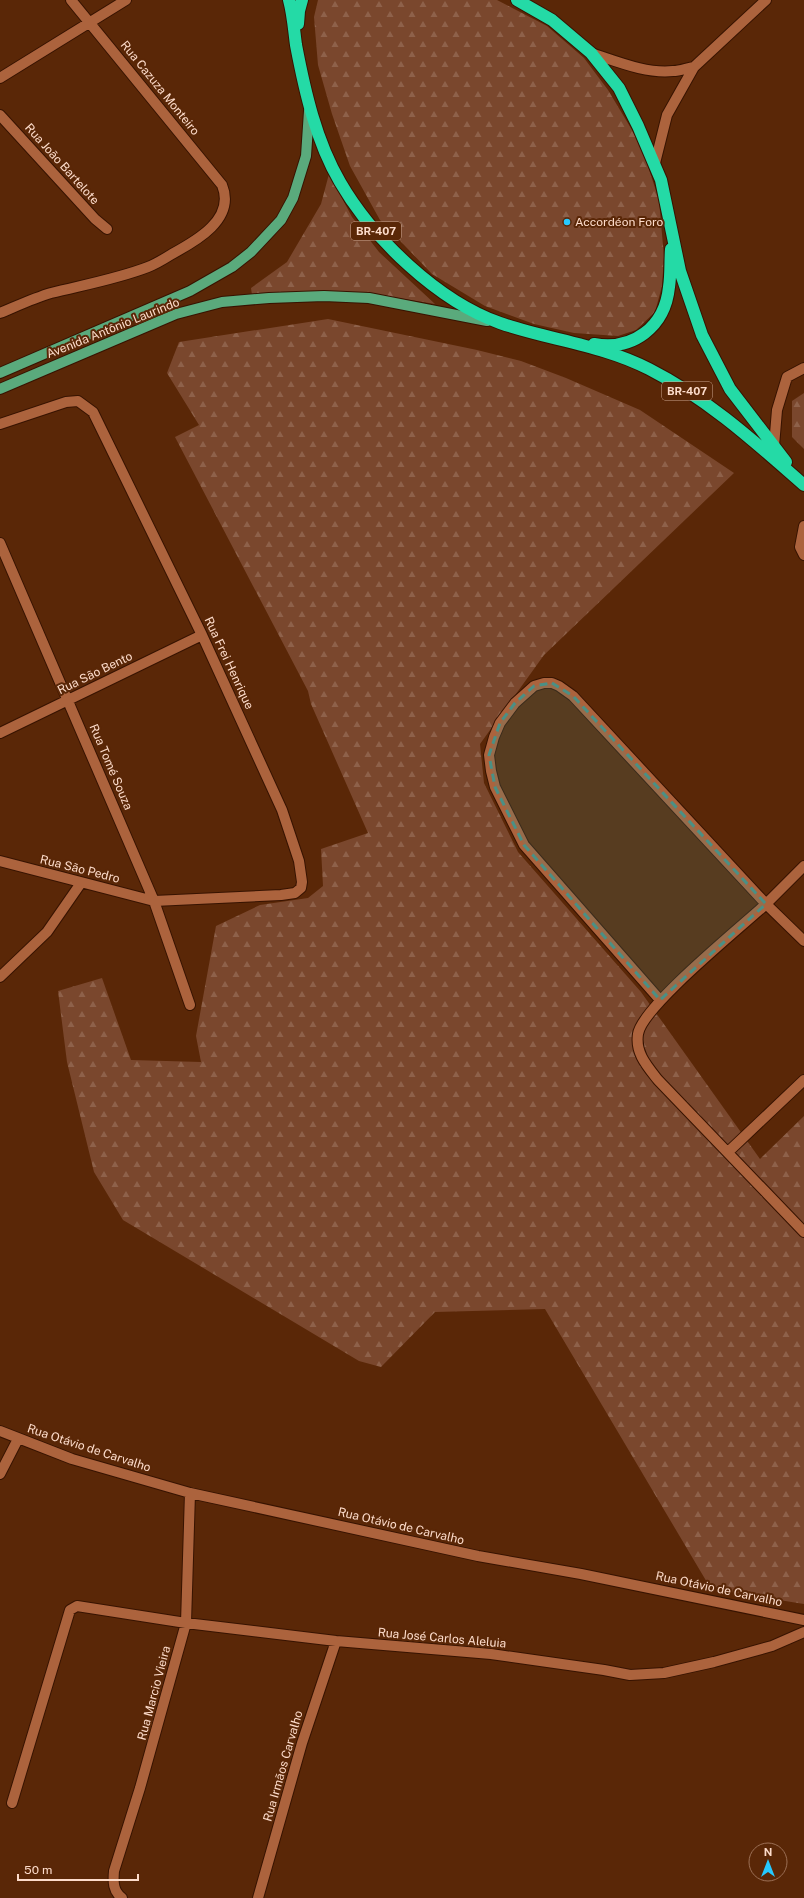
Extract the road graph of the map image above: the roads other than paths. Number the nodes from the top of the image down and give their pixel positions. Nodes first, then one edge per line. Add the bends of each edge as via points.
1 (71, 0) edge
2 (126, 0) edge
3 (289, 0) edge
4 (302, 0) edge
5 (517, 0) edge
6 (766, 0) edge
7 (89, 22) junction
8 (297, 46) junction
9 (591, 53) junction
10 (694, 67) junction
11 (0, 78) edge
12 (307, 97) junction
13 (0, 115) edge
14 (655, 163) junction
15 (672, 227) junction
16 (107, 229) dead end
17 (0, 313) edge
18 (499, 323) junction
19 (547, 336) junction
20 (804, 368) edge
21 (0, 373) edge
22 (0, 389) edge
23 (0, 424) edge
24 (774, 446) junction
25 (804, 485) edge
26 (804, 526) edge
27 (0, 543) edge
28 (804, 555) edge
29 (202, 635) junction
30 (68, 701) junction
31 (0, 733) edge
32 (0, 861) edge
33 (804, 866) edge
34 (81, 883) junction
35 (154, 901) junction
36 (766, 904) junction
37 (804, 941) edge
38 (0, 977) edge
39 (660, 1000) junction
40 (190, 1005) dead end
41 (804, 1080) edge
42 (728, 1152) junction
43 (804, 1232) edge
44 (0, 1431) edge
45 (18, 1439) junction
46 (0, 1474) edge
47 (190, 1493) junction
48 (804, 1620) edge
49 (186, 1623) junction
50 (804, 1632) edge
51 (336, 1641) junction
52 (12, 1803) dead end
53 (119, 1896) edge
54 (258, 1898) edge

1 - 7 street, Rua Cazuza Monteiro
2 - 7 street
3 - 8 highway, BR-407
4 - 8 highway, BR-407
5 - 9 highway, BR-407 via 552,20
6 - 10 street
7 - 11 street
7 - 17 street, Rua Cazuza Monteiro via 222,185 225,194 223,208 213,226 150,267 49,294
8 - 12 highway, BR-407
9 - 10 street via 633,66 664,72
9 - 14 highway, BR-407 via 618,88
10 - 14 street via 668,115
12 - 18 highway, BR-407 via 330,162 362,216 396,253 433,286
12 - 21 main road, Avenida Antônio Laurindo via 309,116 306,156 293,198 281,220 251,252 232,267 190,291
13 - 16 street, Rua João Bartelote
14 - 15 highway, BR-407
15 - 19 highway, BR-407 via 669,288 664,308 655,325 639,338 623,344 603,345
15 - 24 highway, BR-407 via 680,271 702,335 730,389
18 - 19 highway, BR-407
18 - 22 main road, Avenida Antônio Laurindo via 369,298 324,296 222,302 176,314
19 - 25 highway, BR-407 via 602,351 648,368 699,398 738,427
20 - 24 street via 787,377 777,410
23 - 29 street, Rua Frei Henrique via 66,402 78,401 93,412
24 - 25 highway, BR-407
26 - 28 street via 800,547
27 - 30 street, Rua Tomé Souza
29 - 30 street, Rua São Bento
29 - 35 street, Rua Frei Henrique via 282,810 302,873 301,888 295,893 281,895
30 - 31 street, Rua São Bento
30 - 35 street, Rua Tomé Souza
32 - 34 street, Rua São Pedro
33 - 36 street
34 - 35 street, Rua São Pedro
34 - 38 street via 47,932
35 - 40 street, Rua Tomé Souza
36 - 37 street
36 - 39 street
36 - 39 street via 567,690 552,683 544,683 534,686 525,693 500,723 494,737 490,754 495,787 524,845
39 - 42 street via 641,1024 637,1047 646,1065 658,1080
41 - 42 street
42 - 43 street
44 - 45 street, Rua Otávio de Carvalho
45 - 46 street
45 - 47 street, Rua Otávio de Carvalho
47 - 48 street, Rua Otávio de Carvalho via 478,1556 581,1574
47 - 49 street, Rua Marcio Vieira
49 - 51 street, Rua José Carlos Aleluia
49 - 52 street, Rua José Carlos Aleluia via 83,1607 70,1610
49 - 53 street, Rua Marcio Vieira via 114,1871 113,1883
50 - 51 street, Rua José Carlos Aleluia via 772,1646 714,1662 648,1675 630,1675 491,1654
51 - 54 street, Rua Irmãos Carvalho via 302,1743

